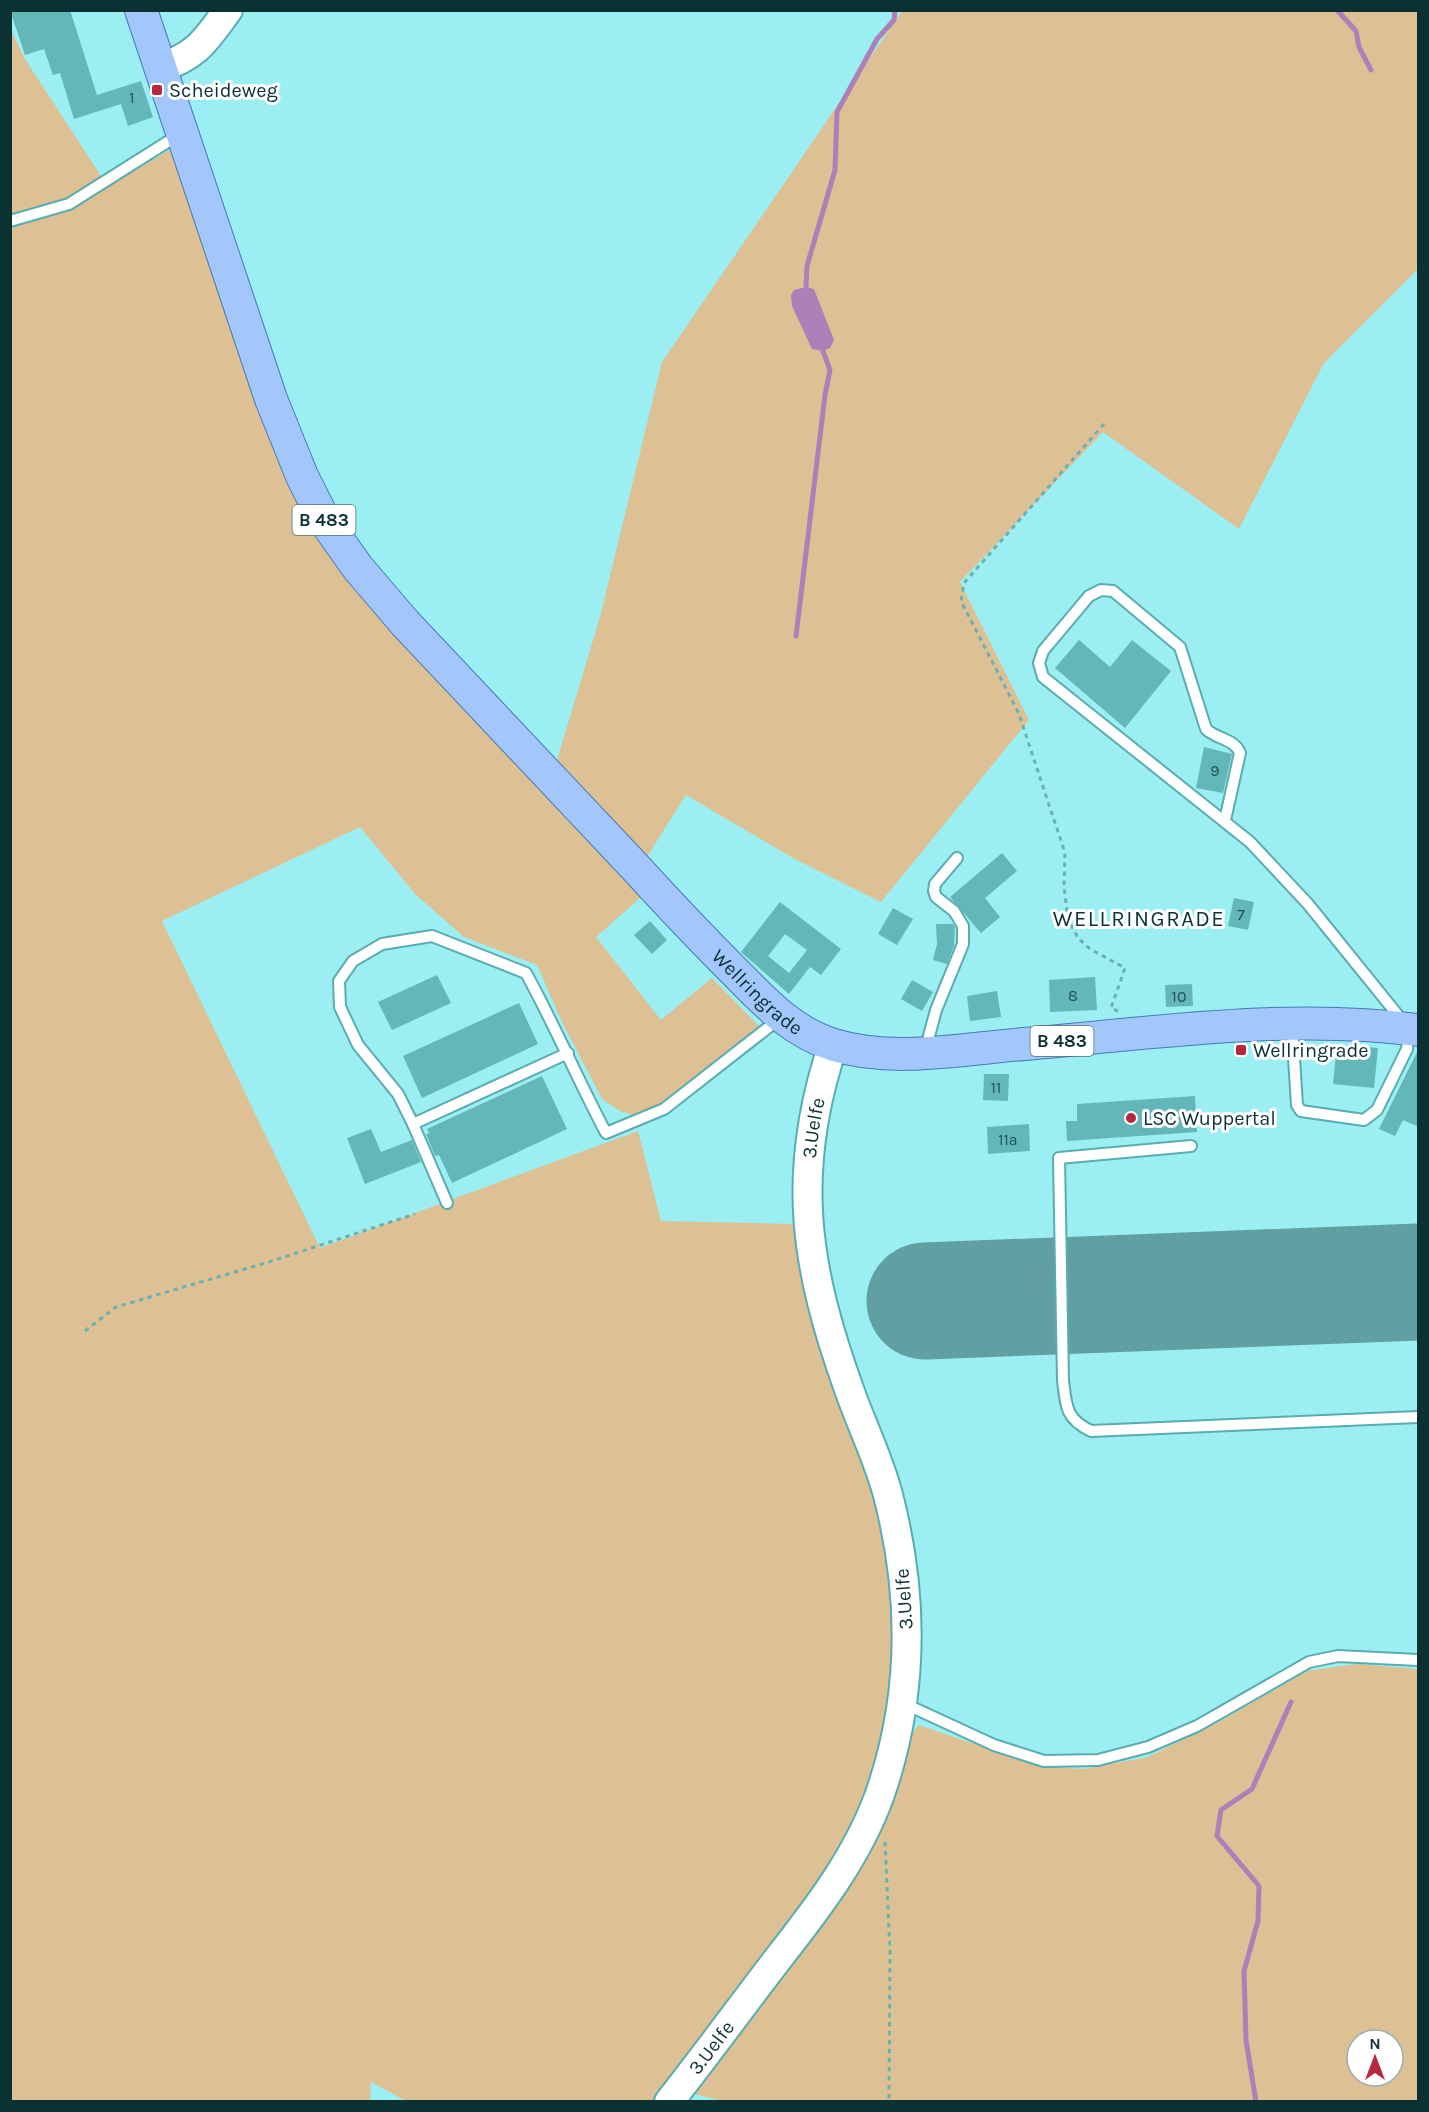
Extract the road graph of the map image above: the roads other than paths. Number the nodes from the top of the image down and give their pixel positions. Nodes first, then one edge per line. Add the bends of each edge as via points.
1 (141, 10) edge
2 (228, 10) edge
3 (160, 68) junction
4 (183, 133) junction
5 (10, 221) edge
6 (1225, 820) junction
7 (957, 858) dead end
8 (781, 1018) junction
9 (1292, 1024) junction
10 (1414, 1029) edge
11 (833, 1045) junction
12 (925, 1051) junction
13 (568, 1053) junction
14 (413, 1124) junction
15 (1191, 1146) dead end
16 (447, 1203) dead end
17 (1419, 1417) edge
18 (1419, 1660) edge
19 (903, 1703) junction
20 (669, 2102) edge

1 - 3 main road, B 483
2 - 3 street via 196,50 184,60
3 - 4 main road, B 483
4 - 5 lane via 69,204
4 - 8 main road, Wellringrade / B 483 via 271,399 324,520 357,568 405,622
6 - 6 lane via 1240,753 1233,743 1206,729 1180,647 1113,591 1101,590 1089,596 1042,651 1039,663 1043,677
6 - 10 lane via 1301,897
7 - 12 lane via 935,884 934,891 954,911 963,927 963,944 936,1010
8 - 11 main road, Wellringrade / B 483
8 - 13 lane via 664,1109 606,1133
9 - 10 main road, B 483
9 - 10 lane via 1297,1105 1301,1112 1364,1120 1377,1110
9 - 12 main road, Wellringrade / B 483
11 - 12 main road, Wellringrade / B 483 via 875,1052
11 - 19 street, 3.Uelfe via 814,1115 809,1156 806,1199 811,1257 825,1319 887,1492 902,1563 908,1647
13 - 14 lane
13 - 14 lane via 526,973 432,936 382,944 353,961 339,981 340,1007 358,1045 398,1094
14 - 16 lane
15 - 17 lane via 1059,1158 1063,1380 1066,1404 1074,1423 1091,1431
18 - 19 lane via 1338,1656 1309,1662 1197,1726 1148,1747 1098,1760 1044,1761 994,1745
19 - 20 street, 3.Uelfe via 879,1795 824,1899

